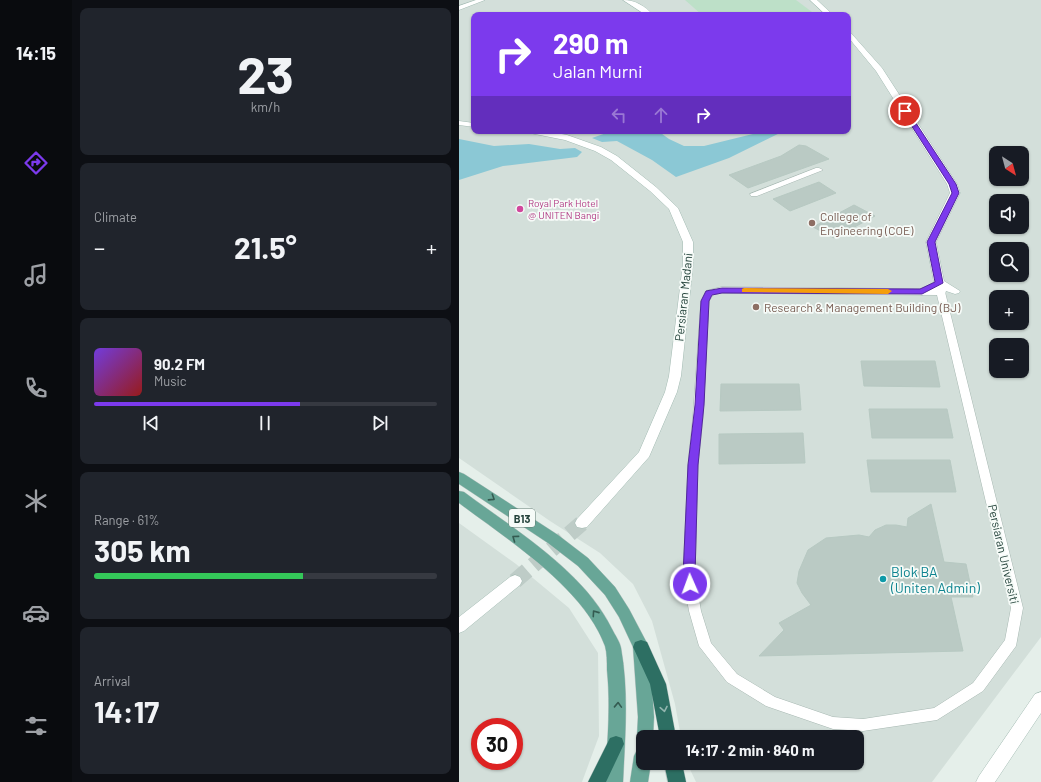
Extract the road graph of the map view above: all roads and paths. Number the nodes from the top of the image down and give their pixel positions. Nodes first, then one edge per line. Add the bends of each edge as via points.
1 (482, 0) edge
2 (626, 0) edge
3 (813, 0) edge
4 (459, 8) edge
5 (646, 12) edge
6 (827, 12) edge
7 (851, 37) edge
8 (459, 123) edge
9 (471, 124) edge
10 (548, 134) edge
11 (573, 134) edge
12 (567, 138) junction
13 (819, 170) dead end
14 (754, 194) dead end
15 (940, 287) junction
16 (955, 291) dead end
17 (922, 292) joint
18 (459, 477) edge
19 (459, 496) edge
20 (582, 523) tunnel mouth
21 (515, 581) tunnel mouth
22 (459, 626) edge
23 (641, 647) junction
24 (1041, 699) edge
25 (645, 730) edge
26 (667, 730) edge
27 (616, 744) junction
28 (674, 770) edge
29 (612, 777) edge
30 (597, 782) edge
31 (677, 782) edge
32 (985, 782) edge

1 - 4 street
2 - 5 street
3 - 6 street
7 - 15 street, Persiaran Universiti via 879,70 952,184 955,193 931,242
8 - 9 street
10 - 12 street, Persiaran Madani
11 - 12 street
12 - 20 street, Persiaran Madani via 598,149 614,158 653,189 673,208 688,242 688,264 671,392 644,454
13 - 14 street
15 - 16 street
15 - 17 street
15 - 17 street, Persiaran Universiti via 1017,608 1011,642 978,687 937,714 863,725 833,723 771,702 732,678 705,646 689,576 705,301 709,293 722,290
18 -> 23 main road, B13 via 553,539 583,562 610,591 624,612
27 -> 19 main road, B13 via 618,700 613,647 601,622 586,601 547,561
21 - 22 street
23 - 25 main road, B13
23 -> 26 highway via 658,684
24 - 32 street
27 - 29 main road, B13
27 - 30 highway
28 - 31 highway

